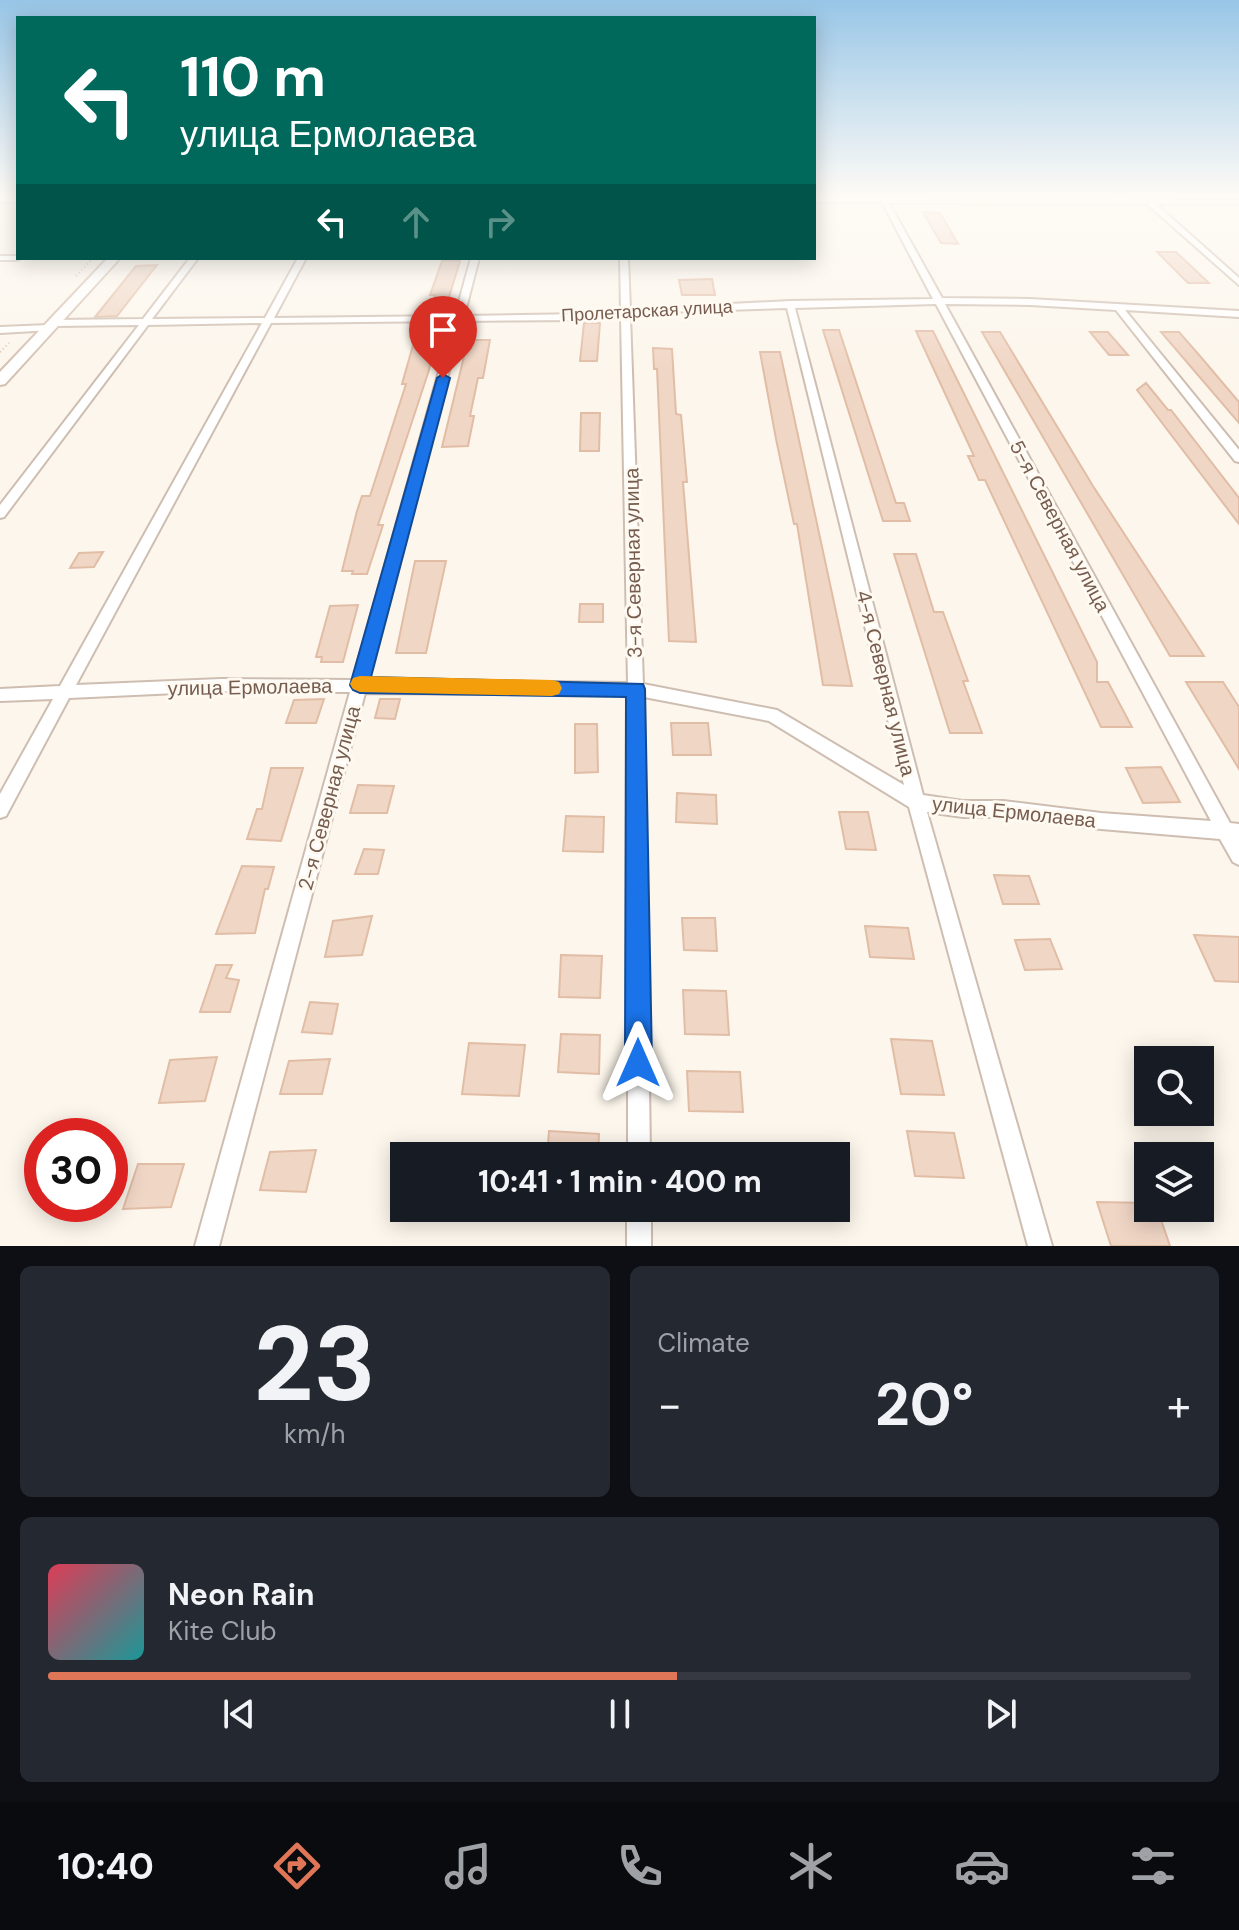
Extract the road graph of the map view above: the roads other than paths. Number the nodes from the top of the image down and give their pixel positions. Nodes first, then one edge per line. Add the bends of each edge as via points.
1 (914, 254) edge
2 (1208, 254) edge
3 (112, 260) edge
4 (193, 260) edge
5 (301, 260) edge
6 (474, 260) edge
7 (624, 260) edge
8 (1239, 282) edge
9 (939, 301) junction
10 (790, 304) junction
11 (1119, 308) junction
12 (627, 314) junction
13 (1239, 314) edge
14 (460, 317) junction
15 (268, 319) junction
16 (147, 322) junction
17 (52, 326) junction
18 (0, 330) edge
19 (0, 381) edge
20 (1239, 458) edge
21 (0, 514) edge
22 (360, 685) junction
23 (636, 689) junction
24 (65, 694) junction
25 (0, 695) edge
26 (916, 802) junction
27 (0, 810) edge
28 (1232, 830) edge
29 (1239, 856) edge
30 (639, 1142) edge
31 (639, 1222) edge
32 (207, 1246) edge
33 (639, 1246) edge
34 (1040, 1246) edge

1 - 9 street, 5-я Северная улица
2 - 8 street
3 - 17 street
4 - 16 street
5 - 15 street
6 - 14 street, 2-я Северная улица
7 - 12 street, 3-я Северная улица
9 - 10 street, Пролетарская улица
9 - 11 street, Пролетарская улица
9 - 28 street, 5-я Северная улица
10 - 12 street, Пролетарская улица
10 - 26 street, 4-я Северная улица
11 - 13 street, Пролетарская улица
11 - 20 street
12 - 14 street, Пролетарская улица
12 - 23 street, 3-я Северная улица
14 - 15 street, Пролетарская улица
14 - 22 street, 2-я Северная улица
15 - 16 street, Пролетарская улица
15 - 24 street
16 - 17 street, Пролетарская улица
16 - 21 street
17 - 18 street, Пролетарская улица
17 - 19 street
22 - 23 street, улица Ермолаева
22 - 24 street, улица Ермолаева via 221,685
22 - 32 street, 2-я Северная улица
23 - 26 street, улица Ермолаева via 772,715
23 - 30 street, 3-я Северная улица
24 - 25 street, улица Ермолаева
24 - 27 street
26 - 28 street, улица Ермолаева
26 - 34 street, 4-я Северная улица
28 - 29 street, 5-я Северная улица
31 - 33 street

